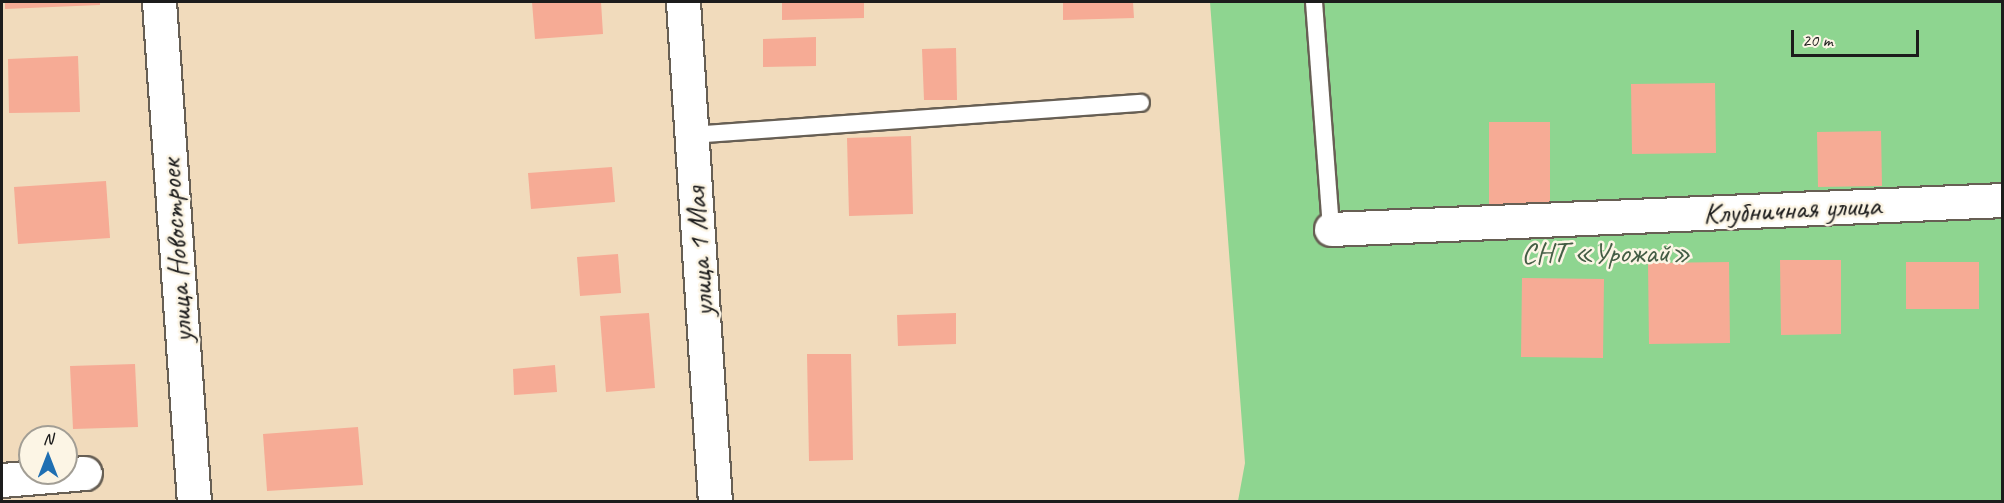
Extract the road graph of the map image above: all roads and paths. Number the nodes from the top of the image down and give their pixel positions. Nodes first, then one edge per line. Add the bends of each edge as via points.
1 (159, 2) edge
2 (683, 2) edge
3 (1314, 2) edge
4 (1141, 103) dead end
5 (692, 135) junction
6 (2002, 200) edge
7 (1330, 229) joint
8 (85, 473) dead end
9 (2, 480) edge
10 (194, 501) edge
11 (715, 501) edge

1 - 10 street, улица Новостроек
2 - 5 street, улица 1 Мая
3 - 7 lane
4 - 5 lane
5 - 11 street, улица 1 Мая
6 - 7 street, Клубничная улица
8 - 9 street

